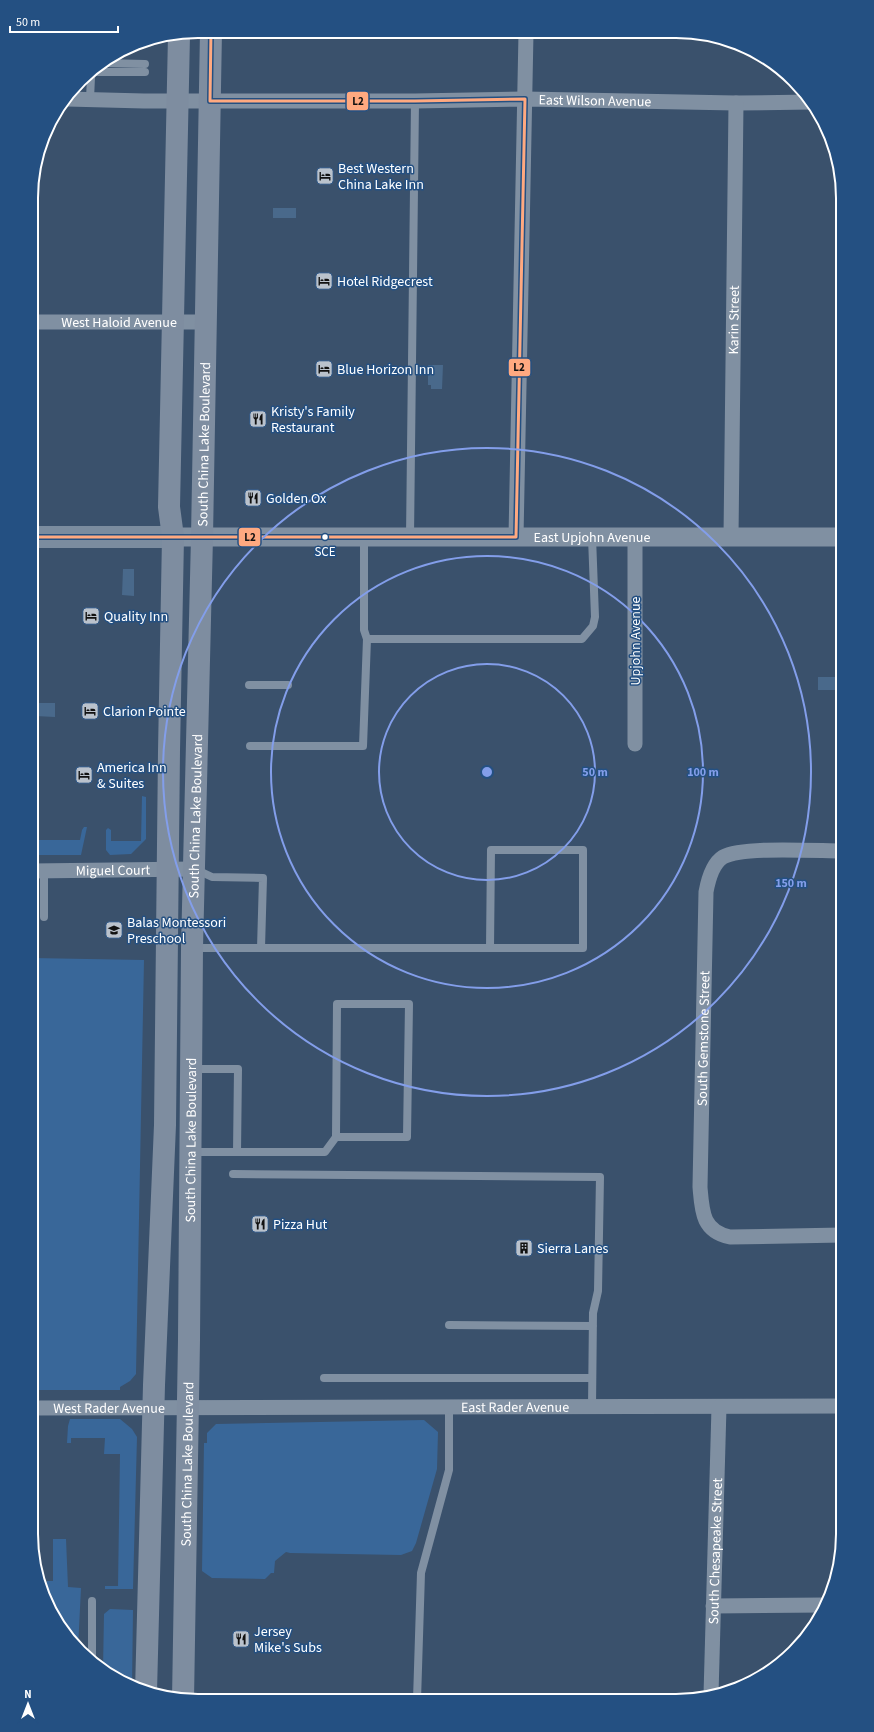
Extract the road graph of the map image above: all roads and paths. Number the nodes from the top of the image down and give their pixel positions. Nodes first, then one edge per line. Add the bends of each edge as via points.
1 (211, 38) edge
2 (526, 38) edge
3 (179, 39) edge
4 (112, 63) edge
5 (145, 64) dead end
6 (99, 72) edge
7 (145, 72) dead end
8 (91, 79) edge
9 (87, 83) edge
10 (72, 99) edge
11 (88, 99) junction
12 (525, 99) junction
13 (177, 100) junction
14 (210, 101) junction
15 (415, 102) junction
16 (804, 102) edge
17 (736, 103) junction
18 (38, 322) edge
19 (173, 322) junction
20 (206, 322) junction
21 (38, 537) edge
22 (173, 537) junction
23 (202, 537) junction
24 (364, 537) junction
25 (410, 537) junction
26 (516, 537) junction
27 (836, 537) edge
28 (592, 538) junction
29 (634, 538) junction
30 (731, 538) junction
31 (367, 639) junction
32 (249, 685) dead end
33 (288, 685) dead end
34 (635, 744) dead end
35 (250, 746) dead end
36 (836, 851) edge
37 (168, 869) junction
38 (193, 869) junction
39 (38, 871) edge
40 (44, 917) dead end
41 (192, 948) junction
42 (261, 948) junction
43 (490, 948) junction
44 (191, 1069) junction
45 (336, 1137) junction
46 (190, 1152) junction
47 (237, 1152) junction
48 (233, 1174) dead end
49 (836, 1235) edge
50 (450, 1326) dead end
51 (593, 1326) junction
52 (324, 1378) dead end
53 (592, 1378) junction
54 (836, 1406) edge
55 (719, 1407) junction
56 (38, 1408) edge
57 (154, 1408) junction
58 (187, 1408) junction
59 (449, 1408) junction
60 (592, 1408) junction
61 (92, 1601) dead end
62 (820, 1605) edge
63 (713, 1606) junction
64 (147, 1648) junction
65 (92, 1654) edge
66 (146, 1686) edge
67 (160, 1690) edge
68 (711, 1690) edge
69 (183, 1694) edge
70 (417, 1694) edge

1 - 14 main road, South China Lake Boulevard
2 - 12 street
3 - 13 main road, South China Lake Boulevard
4 - 5 lane
6 - 7 lane
8 - 11 lane
9 - 11 lane
10 - 11 street
11 - 13 street
12 - 15 street, East Wilson Avenue
12 - 17 street, East Wilson Avenue
12 - 26 street
13 - 14 street
13 - 19 main road, South China Lake Boulevard
14 - 15 street, East Wilson Avenue
14 - 20 main road, South China Lake Boulevard
15 - 25 lane
16 - 17 street, East Wilson Avenue
17 - 30 street, Karin Street
18 - 19 street, West Haloid Avenue
19 - 20 street, West Haloid Avenue
19 - 22 main road, South China Lake Boulevard via 169,507
20 - 23 main road, South China Lake Boulevard
21 - 22 main road
22 - 23 street, East Upjohn Avenue
22 - 37 main road, South China Lake Boulevard
23 - 24 street, East Upjohn Avenue
23 - 38 main road, South China Lake Boulevard
24 - 25 street, East Upjohn Avenue
24 - 31 lane via 364,630
25 - 26 street, East Upjohn Avenue
26 - 28 street, East Upjohn Avenue
27 - 30 street, East Upjohn Avenue
28 - 29 street, East Upjohn Avenue
28 - 31 lane via 595,617 593,626 582,639
29 - 30 street, East Upjohn Avenue
29 - 34 street, Upjohn Avenue
31 - 35 lane via 362,746
32 - 33 lane
36 - 49 street, South Gemstone Street via 740,852 722,858 708,880 700,1187 702,1212 706,1222 720,1235
37 - 38 street, Miguel Court
37 - 39 street, Miguel Court
37 - 57 main road, South China Lake Boulevard via 164,1125
38 - 41 main road, South China Lake Boulevard
38 - 42 lane via 212,877 263,878
39 - 40 lane
41 - 42 lane
41 - 44 main road, South China Lake Boulevard
42 - 43 lane
43 - 43 lane via 491,850 583,850 583,948
44 - 46 main road, South China Lake Boulevard
44 - 47 lane via 238,1069
45 - 45 lane via 337,1004 408,1004 407,1137
45 - 47 lane via 325,1152
46 - 47 lane
46 - 58 main road, South China Lake Boulevard
48 - 51 lane via 600,1177 598,1291
50 - 51 lane
51 - 53 lane
52 - 53 lane
53 - 60 lane
54 - 55 street, East Rader Avenue
55 - 60 street, East Rader Avenue
55 - 63 street, South Chesapeake Street
56 - 57 street, West Rader Avenue
57 - 58 street, West Rader Avenue
57 - 64 main road, South China Lake Boulevard
58 - 59 street, East Rader Avenue
58 - 69 main road, South China Lake Boulevard
59 - 60 street, East Rader Avenue
59 - 70 lane via 449,1470 421,1573
61 - 65 lane
62 - 63 street
63 - 68 street, South Chesapeake Street
64 - 66 main road, South China Lake Boulevard
64 - 67 main road

